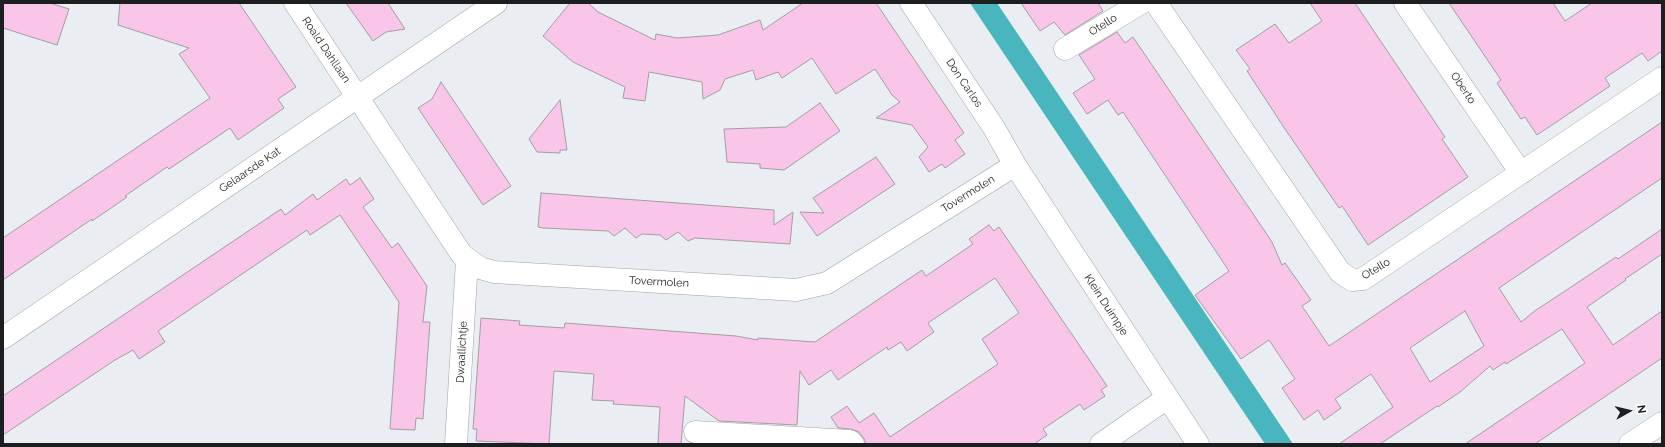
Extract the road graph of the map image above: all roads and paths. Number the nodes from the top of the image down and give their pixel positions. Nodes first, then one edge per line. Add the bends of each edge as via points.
1 (295, 3) edge
2 (496, 3) edge
3 (911, 3) edge
4 (1141, 3) edge
5 (1156, 3) edge
6 (1405, 3) edge
7 (1065, 49) dead end
8 (1662, 78) edge
9 (357, 97) junction
10 (1015, 165) junction
11 (1520, 173) junction
12 (468, 260) junction
13 (3, 338) edge
14 (1166, 398) junction
15 (1662, 422) edge
16 (695, 432) dead end
17 (456, 444) edge
18 (852, 444) edge
19 (1102, 444) edge
20 (1198, 444) edge
21 (1630, 444) edge

1 - 9 street, Roald Dahllaan
2 - 9 street, Gelaarsde Kat
3 - 10 street, Don Carlos via 994,128
4 - 7 street, Otello
5 - 11 street, Otello via 1340,272 1352,280 1363,279
6 - 11 street, Oberto
8 - 11 street, Otello
9 - 12 street, Tovermolen via 462,255
9 - 13 street, Gelaarsde Kat
10 - 12 street, Tovermolen via 827,283 796,290 494,272 480,268
10 - 14 street, Klein Duimpje
12 - 17 street, Dwaallichtje
14 - 19 street
14 - 20 street, Klein Duimpje
15 - 21 street
16 - 18 street via 850,441

